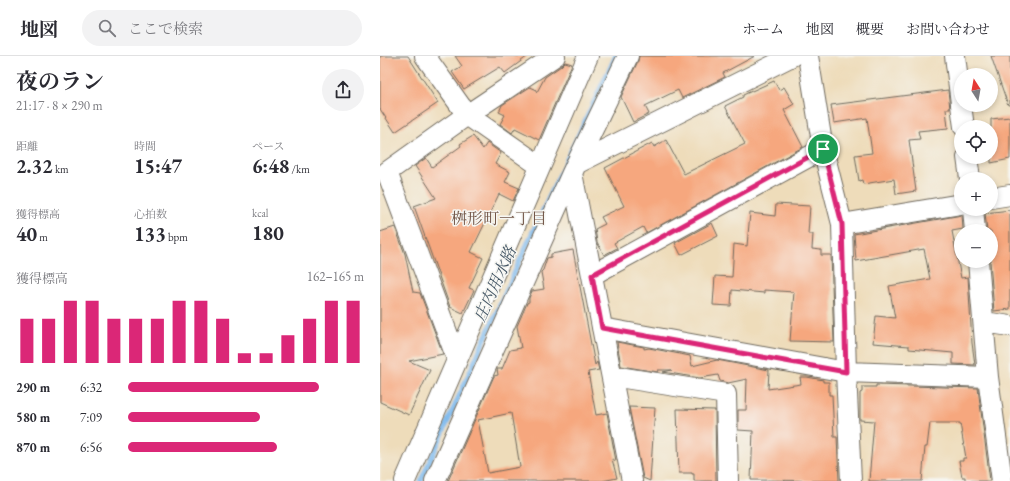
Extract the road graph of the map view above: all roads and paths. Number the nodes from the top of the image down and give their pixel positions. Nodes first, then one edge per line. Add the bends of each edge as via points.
1 (425, 56) edge
2 (555, 56) edge
3 (588, 56) edge
4 (628, 56) edge
5 (792, 56) edge
6 (808, 56) edge
7 (955, 56) edge
8 (956, 68) edge
9 (468, 115) junction
10 (823, 149) junction
11 (540, 166) junction
12 (574, 169) junction
13 (1010, 195) edge
14 (998, 197) edge
15 (954, 205) edge
16 (842, 224) junction
17 (979, 268) edge
18 (592, 275) junction
19 (984, 322) junction
20 (1010, 326) edge
21 (602, 328) junction
22 (457, 359) junction
23 (846, 372) junction
24 (612, 376) junction
25 (988, 376) junction
26 (405, 481) edge
27 (435, 481) edge
28 (632, 481) edge
29 (728, 481) edge
30 (851, 481) edge
31 (1002, 481) edge

1 - 9 street
2 - 9 street
3 - 11 street
4 - 12 street
5 - 12 street
6 - 10 street
7 - 8 street
9 - 11 street
9 - 22 street via 387,172
10 - 16 street
10 - 18 street
11 - 22 street
12 - 18 street
12 - 27 street
13 - 14 street
15 - 16 street
16 - 23 street
17 - 19 street
18 - 21 street
19 - 20 street
19 - 25 street
21 - 23 street
21 - 24 street
22 - 26 street
23 - 25 street
23 - 30 street
24 - 28 street
24 - 29 street via 726,394
25 - 31 street

